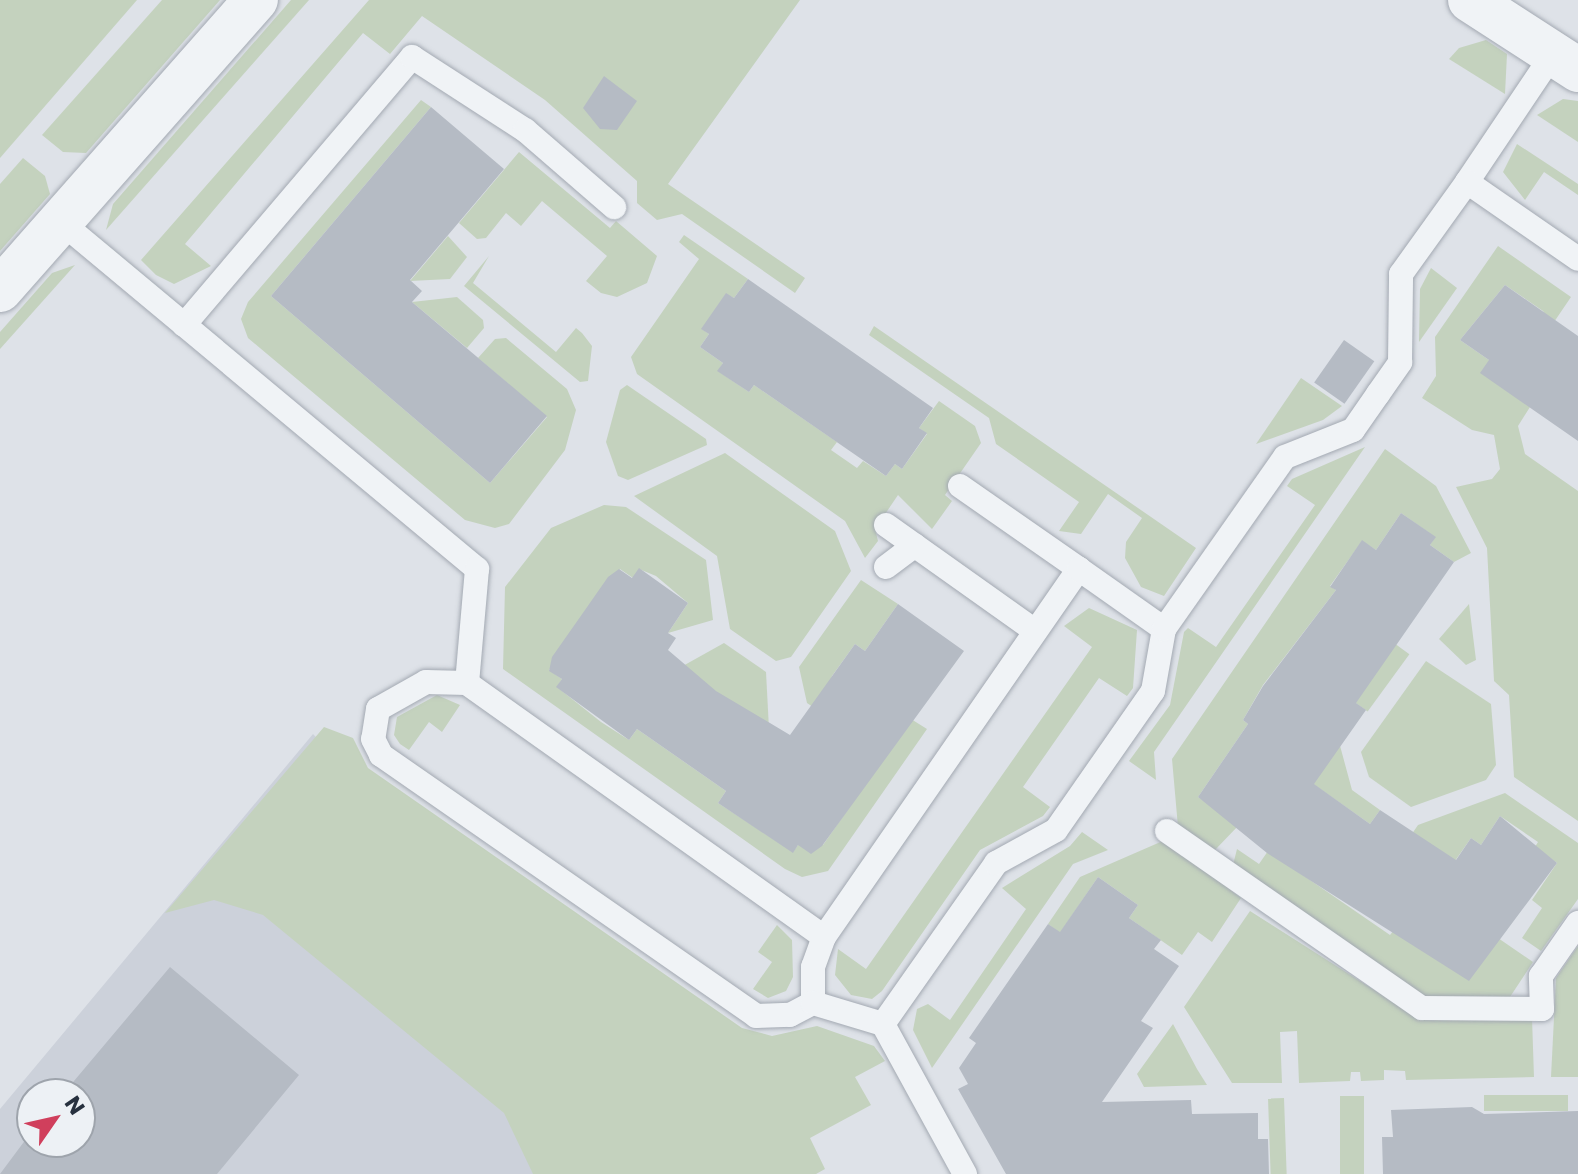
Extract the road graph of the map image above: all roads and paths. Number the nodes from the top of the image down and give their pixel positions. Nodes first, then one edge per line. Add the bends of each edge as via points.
1 (256, 0) edge
2 (1470, 0) edge
3 (1566, 62) edge
4 (1467, 182) junction
5 (614, 207) dead end
6 (61, 222) junction
7 (1578, 259) edge
8 (0, 290) edge
9 (184, 325) junction
10 (960, 486) dead end
11 (886, 525) dead end
12 (915, 545) junction
13 (886, 567) dead end
14 (1079, 569) junction
15 (1164, 629) junction
16 (1035, 631) junction
17 (467, 683) junction
18 (1167, 831) dead end
19 (1578, 923) edge
20 (824, 937) junction
21 (813, 1003) junction
22 (883, 1024) junction
23 (965, 1174) edge

1 - 6 street
2 - 3 street
3 - 4 lane
4 - 7 lane
4 - 15 lane via 1401,274 1400,362 1353,430 1285,457
5 - 9 lane via 525,130 412,57
6 - 8 street
6 - 9 lane
9 - 17 lane via 477,569
10 - 14 lane
11 - 12 lane
12 - 13 lane
12 - 16 lane
14 - 15 lane
14 - 16 lane
15 - 22 lane via 1153,691 1056,830 996,863
16 - 20 lane
17 - 20 lane
17 - 21 lane via 426,682 378,709 373,739 381,755 756,1016 790,1015
18 - 19 lane via 1422,1008 1542,1009 1541,976
20 - 21 lane via 813,967
21 - 22 lane
22 - 23 lane

